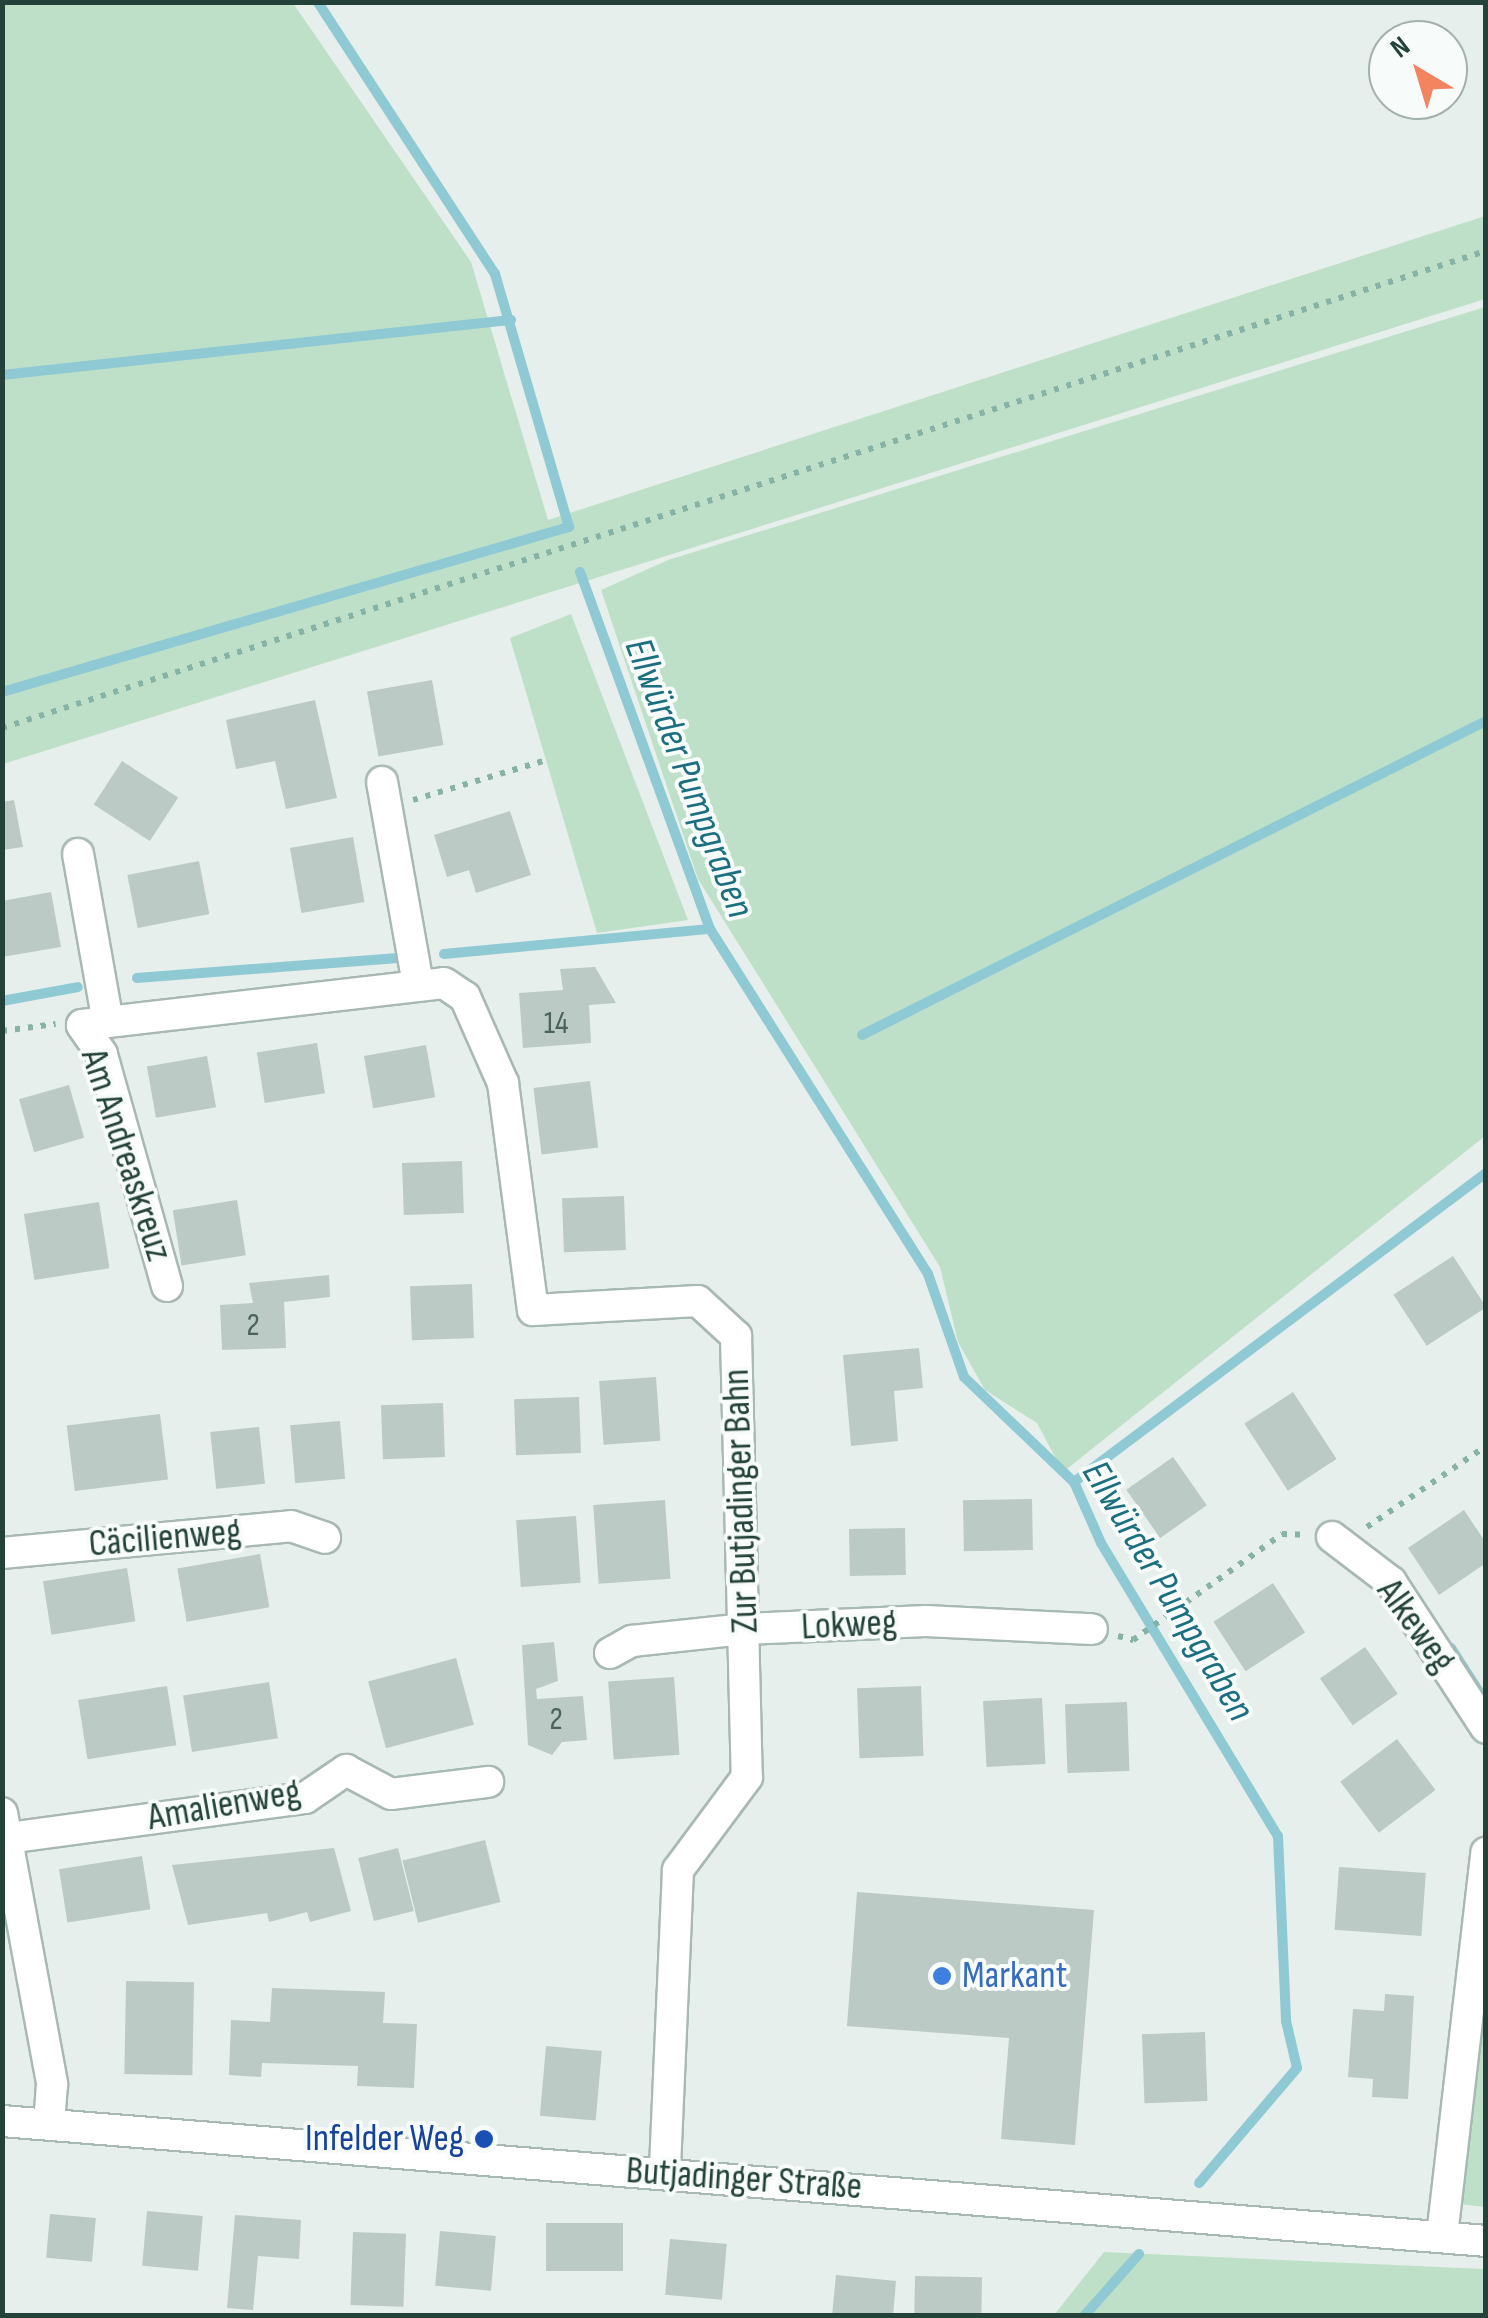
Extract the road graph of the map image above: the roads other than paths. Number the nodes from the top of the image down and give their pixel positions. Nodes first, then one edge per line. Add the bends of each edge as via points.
1 (384, 795) road end
2 (78, 854) dead end
3 (418, 984) junction
4 (94, 1021) junction
5 (167, 1286) dead end
6 (1332, 1537) dead end
7 (325, 1538) dead end
8 (2, 1554) edge
9 (745, 1629) junction
10 (1092, 1629) dead end
11 (610, 1654) dead end
12 (1486, 1728) edge
13 (488, 1782) dead end
14 (6, 1825) edge
15 (1486, 1853) edge
16 (1485, 1870) edge
17 (2, 2121) edge
18 (49, 2124) junction
19 (665, 2172) junction
20 (1442, 2236) junction
21 (1486, 2240) edge

1 - 3 street
2 - 4 street, Am Andreaskreuz
3 - 4 street, Zur Butjadinger Bahn
3 - 9 street, Zur Butjadinger Bahn via 444,982 465,998 503,1082 534,1310 698,1301 736,1336
4 - 5 street, Am Andreaskreuz
6 - 12 street, Alkeweg via 1391,1582
7 - 8 street, Cäcilienweg via 291,1526
9 - 10 street, Lokweg via 926,1621
9 - 11 street, Lokweg via 632,1641
9 - 19 street, Zur Butjadinger Bahn via 747,1777 678,1870
13 - 14 street, Amalienweg via 391,1794 346,1770 305,1798
14 - 18 street via 52,2084
15 - 16 street
16 - 20 street
17 - 18 street, Butjadinger Straße
18 - 19 street, Butjadinger Straße
19 - 20 street, Butjadinger Straße
20 - 21 street, Butjadinger Straße

